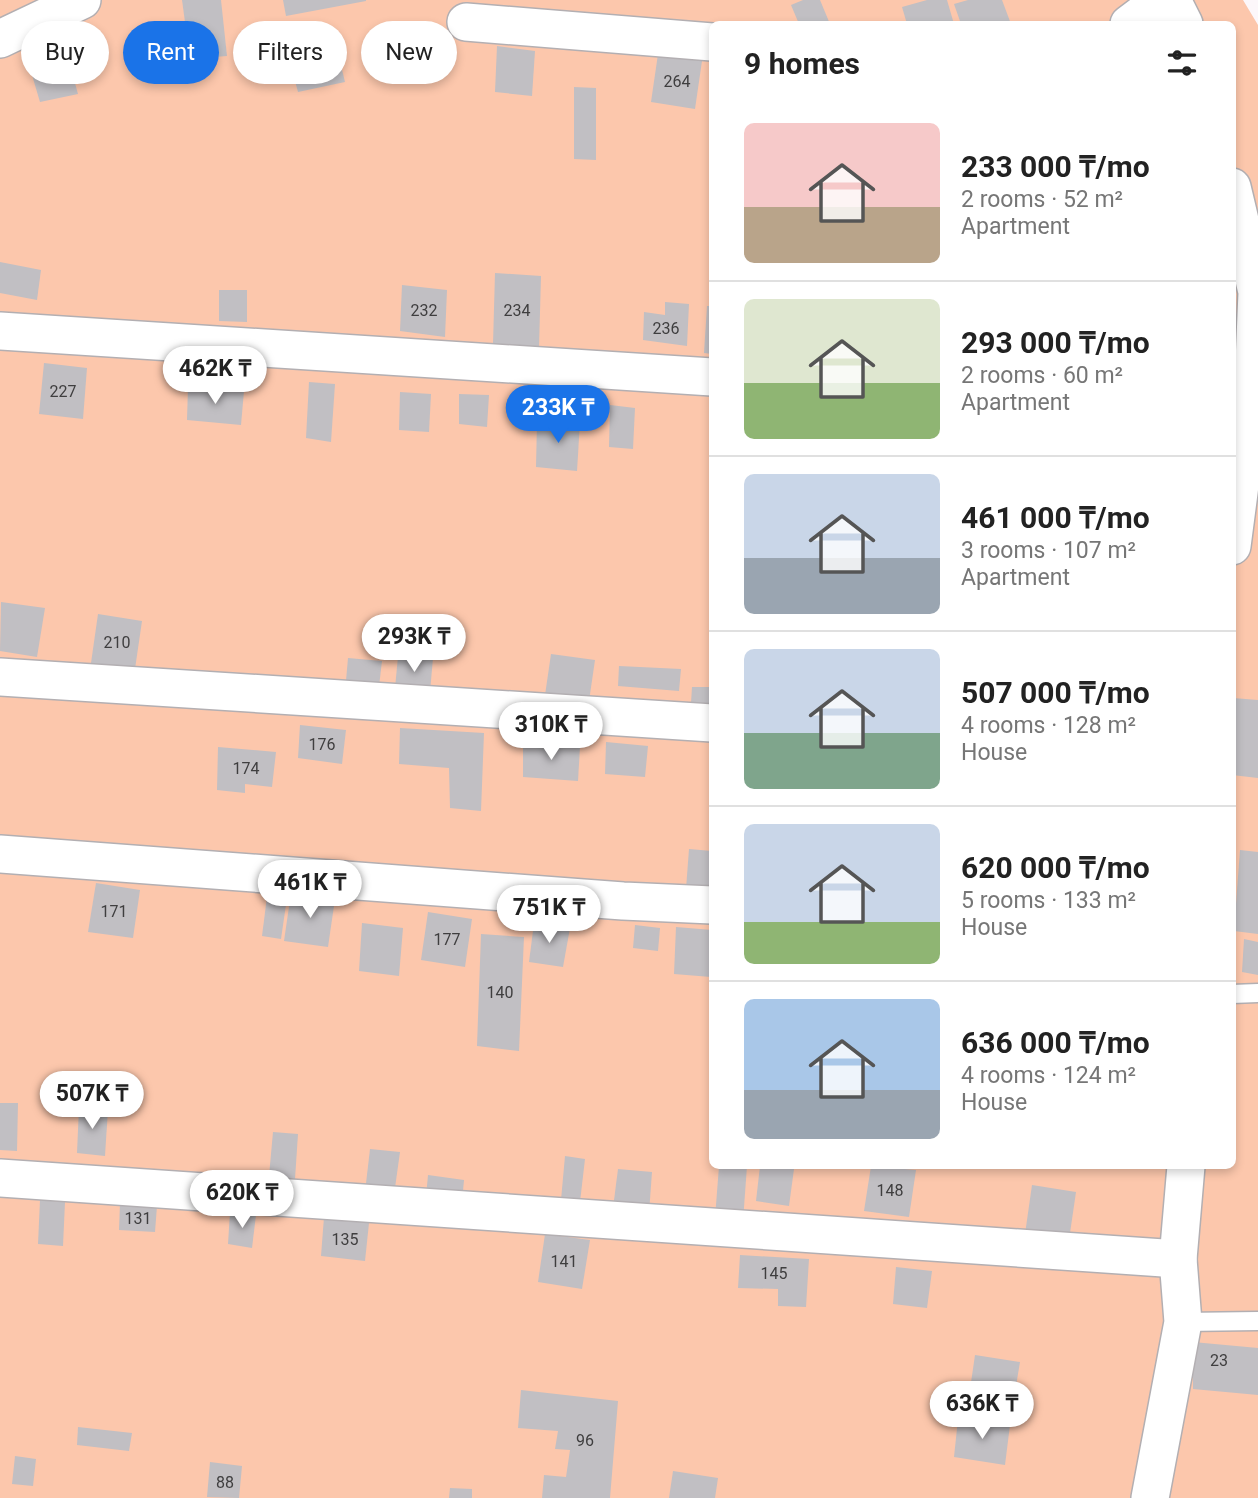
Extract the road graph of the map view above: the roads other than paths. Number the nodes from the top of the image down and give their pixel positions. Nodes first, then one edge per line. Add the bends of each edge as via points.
1 (82, 0) edge
2 (1161, 0) edge
3 (1172, 0) edge
4 (1133, 21) edge
5 (1182, 21) edge
6 (466, 22) dead end
7 (0, 39) edge
8 (709, 42) edge
9 (1236, 204) edge
10 (0, 331) edge
11 (709, 377) edge
12 (1248, 400) edge
13 (1236, 510) edge
14 (0, 677) edge
15 (709, 723) edge
16 (0, 854) edge
17 (709, 905) edge
18 (1258, 993) edge
19 (1236, 994) edge
20 (1186, 1169) edge
21 (0, 1178) edge
22 (1178, 1259) junction
23 (1258, 1321) edge
24 (1183, 1322) junction
25 (1150, 1498) edge

1 - 7 street
2 - 4 street
3 - 5 street
6 - 8 street
9 - 12 street via 1257,292
10 - 11 street
12 - 13 street
14 - 15 street
16 - 17 street
18 - 19 lane
20 - 22 street
21 - 22 street
22 - 24 street
23 - 24 lane
24 - 25 street

